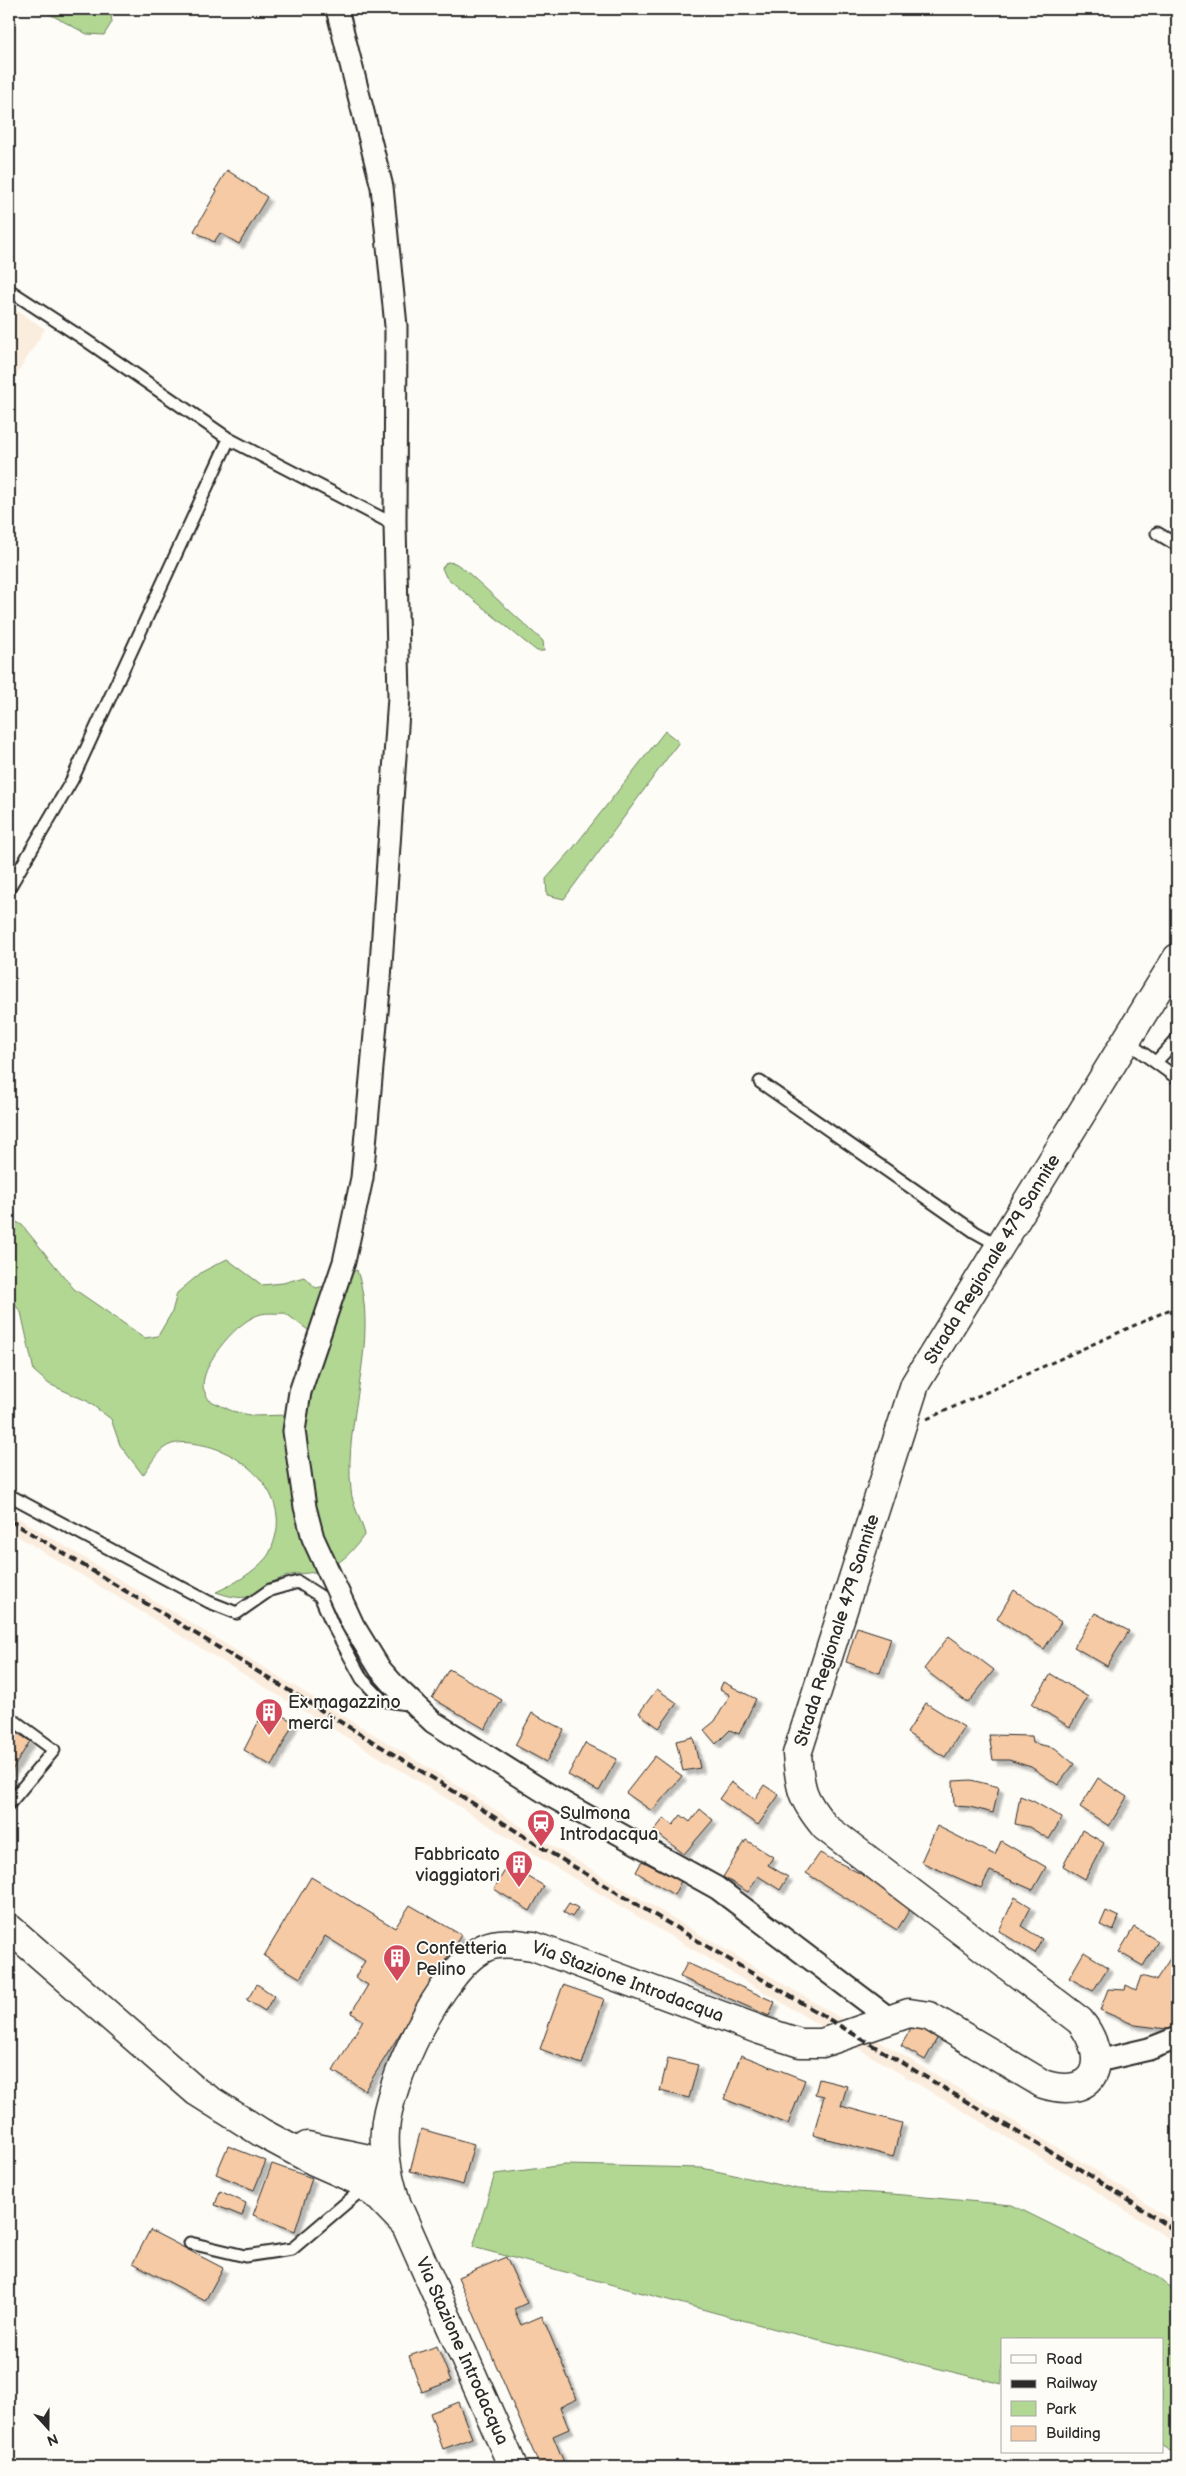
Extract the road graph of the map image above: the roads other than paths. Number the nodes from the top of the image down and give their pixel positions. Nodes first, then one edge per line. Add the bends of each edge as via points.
1 (337, 9) edge
2 (9, 290) edge
3 (229, 439) junction
4 (395, 525) junction
5 (1157, 533) dead end
6 (1177, 545) edge
7 (9, 888) edge
8 (1177, 958) edge
9 (1177, 1040) edge
10 (1126, 1041) junction
11 (1156, 1062) junction
12 (1177, 1078) edge
13 (760, 1082) dead end
14 (1000, 1246) junction
15 (9, 1495) edge
16 (414, 1705) junction
17 (9, 1717) edge
18 (9, 1804) edge
19 (9, 1928) edge
20 (890, 2019) junction
21 (1177, 2038) edge
22 (1098, 2062) junction
23 (385, 2130) junction
24 (262, 2133) junction
25 (325, 2149) junction
26 (365, 2177) junction
27 (190, 2243) dead end
28 (513, 2467) edge

1 - 4 street via 382,187 396,326
2 - 3 lane
3 - 4 lane
3 - 7 lane via 72,780
4 - 16 street via 399,697 366,1152 351,1235 300,1392 294,1431 313,1538 353,1625 380,1669
5 - 6 lane
8 - 10 main road, Strada Regionale 479 Sannite
9 - 11 lane
10 - 11 lane
10 - 14 main road, Strada Regionale 479 Sannite
11 - 12 lane
13 - 14 lane via 975,1232
14 - 22 main road, Strada Regionale 479 Sannite via 915,1384 807,1719 797,1754 799,1788 810,1810 825,1827 1080,2021 1090,2032
15 - 16 lane via 210,1602 237,1613 270,1590 298,1582 320,1596 362,1679 382,1700
16 - 20 street via 433,1722 552,1796 717,1888
17 - 18 lane via 54,1750
19 - 24 main road via 197,2092
20 - 22 main road via 909,2013 929,2016 1043,2084 1056,2088 1083,2084 1094,2075
20 - 23 main road, Via Stazione Introdacqua via 822,2043 800,2043 550,1950 517,1944 494,1945 475,1954 467,1962 443,1991 420,2030 398,2076
21 - 22 street
23 - 25 main road via 355,2145
23 - 26 main road, Via Stazione Introdacqua
24 - 25 main road
24 - 26 main road via 314,2161
25 - 26 main road via 364,2158
26 - 27 lane via 292,2249 245,2256
26 - 28 main road, Via Stazione Introdacqua via 405,2224

